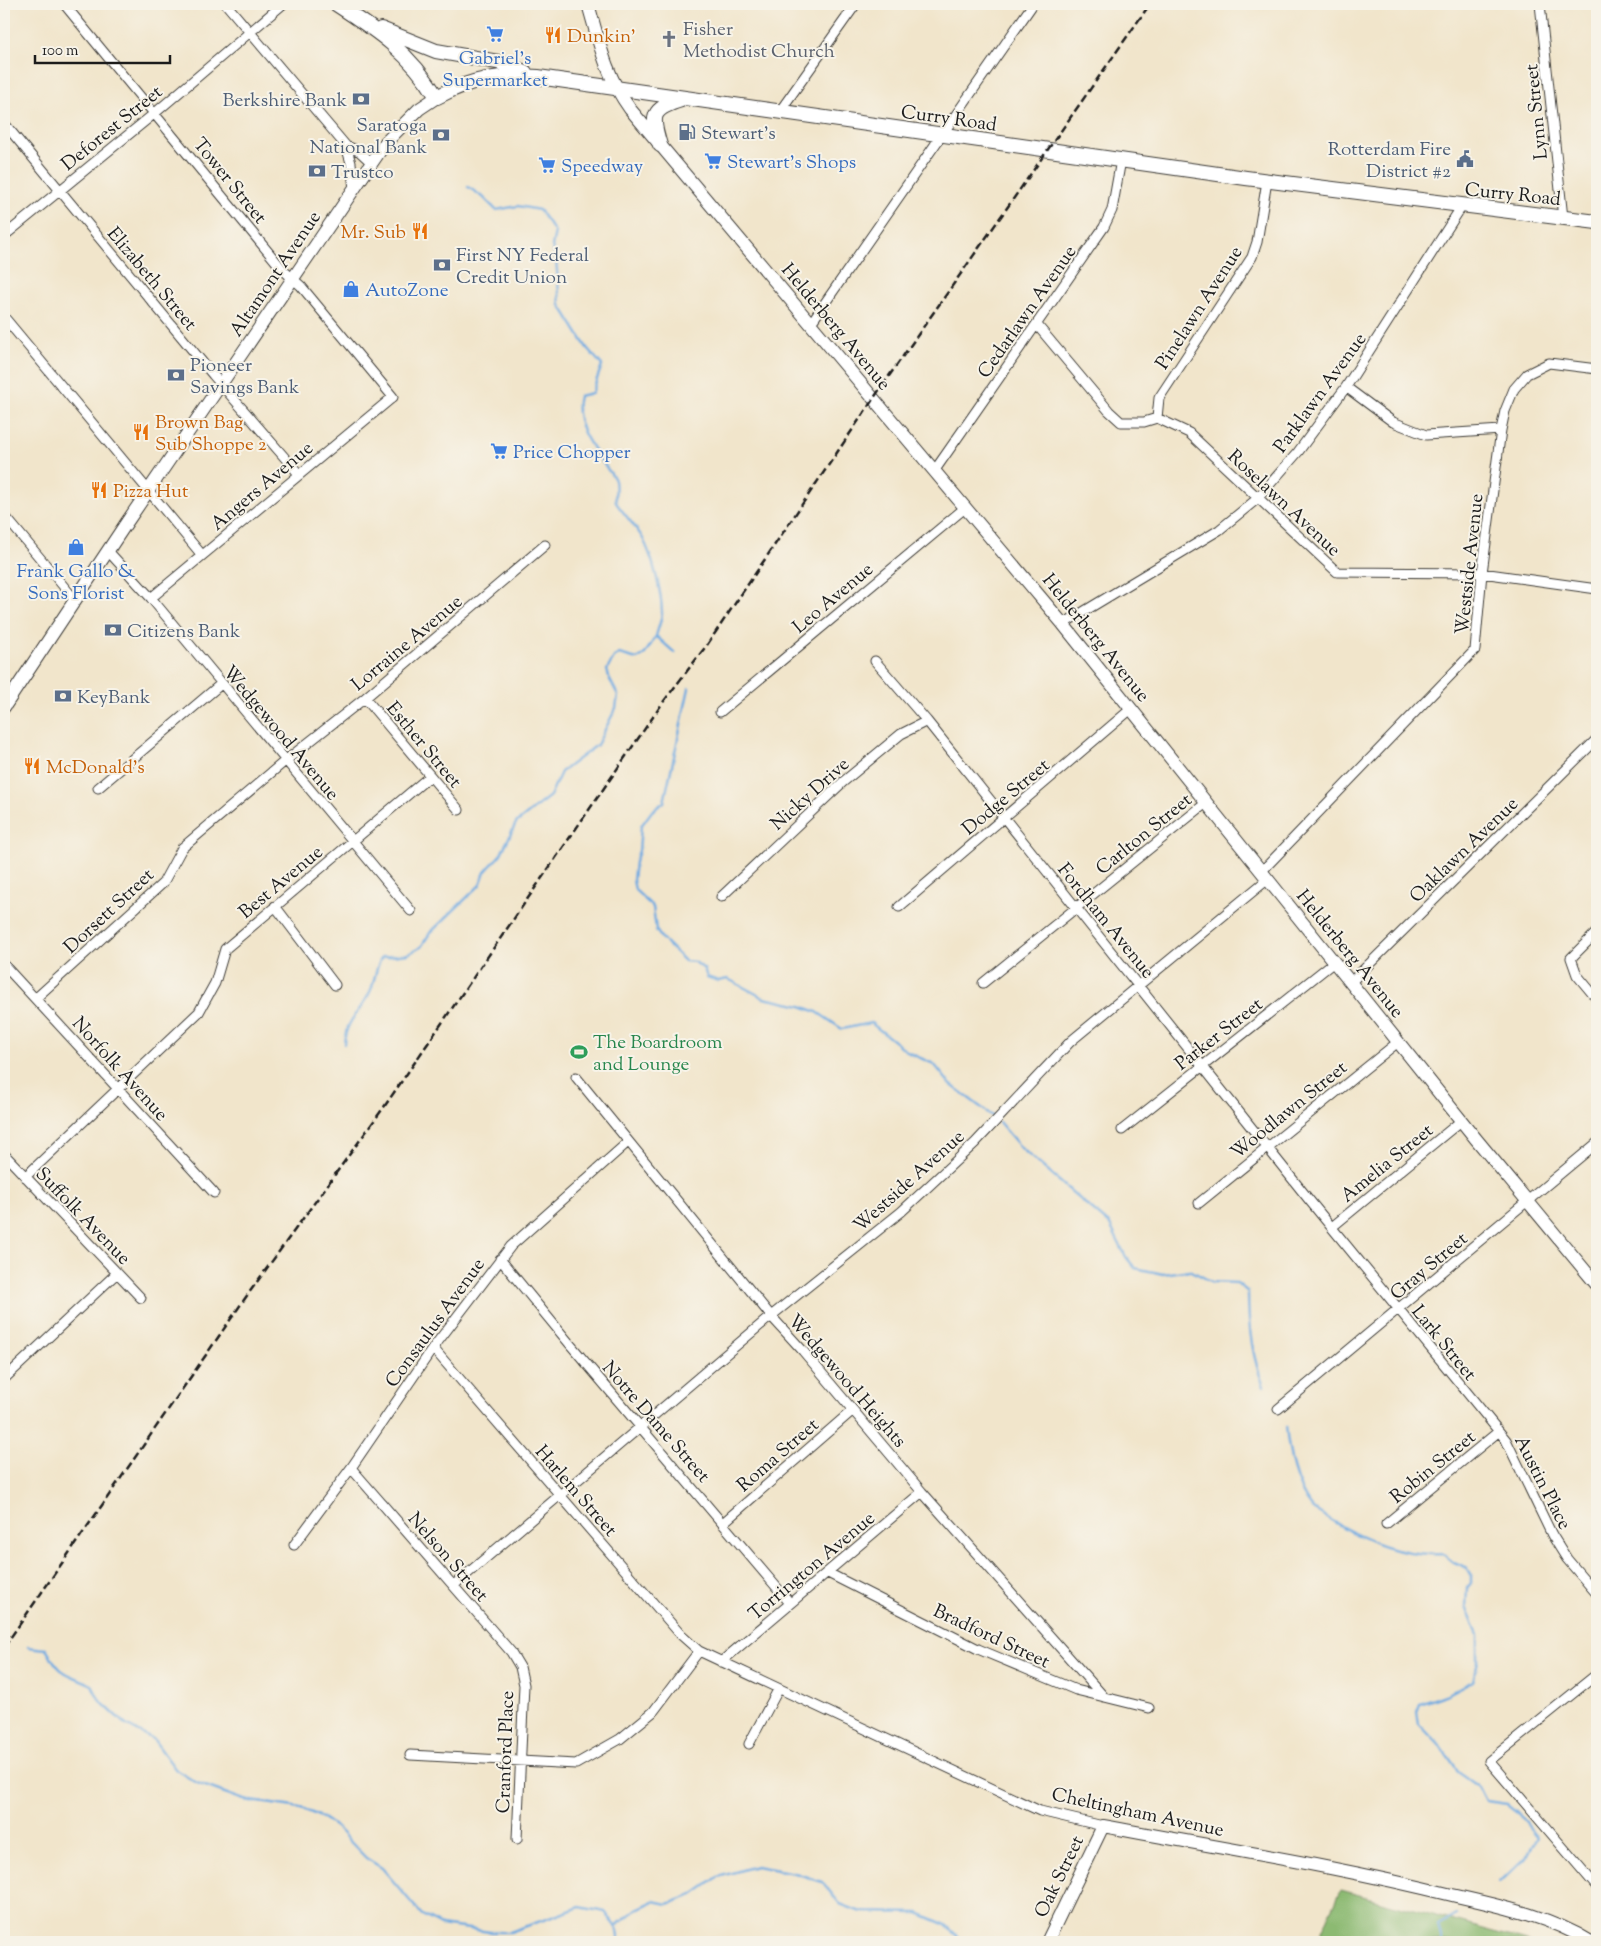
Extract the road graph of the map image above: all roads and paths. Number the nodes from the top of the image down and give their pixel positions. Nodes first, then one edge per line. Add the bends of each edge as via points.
1 (64, 4) edge
2 (226, 4) edge
3 (283, 4) edge
4 (336, 4) edge
5 (588, 4) edge
6 (856, 4) edge
7 (1033, 4) edge
8 (1540, 4) edge
9 (361, 21) junction
10 (250, 32) junction
11 (538, 77) junction
12 (615, 89) junction
13 (437, 97) junction
14 (685, 99) junction
15 (780, 111) junction
16 (155, 113) junction
17 (4, 123) edge
18 (942, 135) junction
19 (660, 145) junction
20 (346, 146) junction
21 (1121, 160) junction
22 (372, 163) junction
23 (1266, 181) junction
24 (354, 189) junction
25 (59, 190) junction
26 (1462, 206) junction
27 (1563, 218) junction
28 (1597, 222) edge
29 (4, 236) edge
30 (294, 279) junction
31 (4, 317) edge
32 (811, 323) junction
33 (1037, 325) junction
34 (1597, 369) edge
35 (221, 383) junction
36 (1346, 387) junction
37 (393, 397) joint
38 (1156, 418) junction
39 (1501, 430) junction
40 (935, 470) junction
41 (299, 474) junction
42 (148, 490) junction
43 (1257, 499) junction
44 (966, 507) junction
45 (4, 515) edge
46 (545, 545) dead end
47 (108, 551) junction
48 (202, 555) junction
49 (1482, 573) junction
50 (1597, 588) edge
51 (151, 598) junction
52 (75, 600) junction
53 (1063, 624) junction
54 (875, 661) dead end
55 (221, 684) junction
56 (365, 698) junction
57 (4, 707) edge
58 (1131, 709) junction
59 (720, 712) dead end
60 (927, 721) junction
61 (1597, 739) edge
62 (285, 761) junction
63 (430, 776) junction
64 (98, 788) dead end
65 (1206, 803) junction
66 (459, 810) dead end
67 (1005, 818) junction
68 (352, 842) junction
69 (1265, 876) junction
70 (721, 897) dead end
71 (275, 906) junction
72 (899, 907) dead end
73 (1076, 907) junction
74 (411, 911) dead end
75 (1597, 932) edge
76 (1334, 962) junction
77 (4, 965) edge
78 (983, 982) dead end
79 (1351, 982) junction
80 (335, 985) dead end
81 (1139, 985) junction
82 (36, 998) junction
83 (1597, 1000) edge
84 (1398, 1042) junction
85 (1202, 1066) junction
86 (576, 1077) dead end
87 (119, 1090) junction
88 (1461, 1121) junction
89 (1122, 1130) dead end
90 (628, 1142) junction
91 (1597, 1143) edge
92 (1267, 1147) junction
93 (4, 1154) edge
94 (25, 1177) junction
95 (214, 1193) dead end
96 (1310, 1201) joint
97 (1199, 1202) dead end
98 (1528, 1203) junction
99 (1332, 1228) junction
100 (500, 1259) junction
101 (117, 1273) junction
102 (1597, 1285) edge
103 (141, 1298) dead end
104 (1398, 1310) junction
105 (771, 1316) junction
106 (433, 1348) junction
107 (4, 1379) edge
108 (1278, 1409) dead end
109 (853, 1410) junction
110 (641, 1425) junction
111 (1498, 1432) junction
112 (351, 1468) junction
113 (922, 1492) junction
114 (560, 1495) junction
115 (723, 1523) junction
116 (1386, 1524) dead end
117 (294, 1545) dead end
118 (828, 1573) junction
119 (454, 1585) junction
120 (1597, 1594) edge
121 (790, 1603) junction
122 (699, 1651) junction
123 (721, 1662) junction
124 (520, 1667) joint
125 (1597, 1674) edge
126 (778, 1690) junction
127 (1104, 1697) junction
128 (1149, 1708) dead end
129 (749, 1744) dead end
130 (410, 1755) dead end
131 (519, 1760) junction
132 (1103, 1826) junction
133 (517, 1839) dead end
134 (1597, 1887) edge
135 (1047, 1942) edge
136 (1591, 1942) edge

1 - 16 street, Tower Street
2 - 10 street
3 - 10 street, Deforest Street
4 - 9 main road
5 - 12 street, Helderberg Avenue
6 - 15 street
7 - 18 street
8 - 27 street, Lynn Street
9 - 11 main road via 436,51 498,62
9 - 13 main road via 404,52
10 - 16 street, Deforest Street
10 - 20 street
11 - 12 main road, Curry Road
11 - 13 main road, Curry Road via 493,77 457,86
12 - 14 main road, Curry Road
12 - 19 street, Helderberg Avenue
13 - 22 street, Altamont Avenue via 395,131
14 - 15 main road, Curry Road
14 - 19 main road via 666,105 655,115 653,123
15 - 18 main road, Curry Road
16 - 25 street, Deforest Street
16 - 30 street, Tower Street via 283,270
17 - 25 street, Elizabeth Street
18 - 21 main road, Curry Road
18 - 32 street
19 - 32 street, Helderberg Avenue
20 - 22 street via 359,151
20 - 24 street
21 - 23 main road, Curry Road
21 - 33 street, Cedarlawn Avenue via 1112,210 1104,227
22 - 24 street, Altamont Avenue
23 - 26 main road, Curry Road
23 - 38 street, Pinelawn Avenue via 1252,257 1159,398
24 - 30 street, Altamont Avenue
25 - 29 street, Deforest Street
25 - 35 street, Elizabeth Street
26 - 27 main road, Curry Road
26 - 36 street, Parklawn Avenue
27 - 28 main road, Curry Road
30 - 35 street, Altamont Avenue
30 - 37 street, Tower Street
31 - 42 street
32 - 40 street, Helderberg Avenue
33 - 38 street via 1109,411 1122,422 1144,422
33 - 40 street, Cedarlawn Avenue
34 - 39 street, Westside Avenue via 1549,363 1526,374 1514,389
35 - 41 street, Elizabeth Street
35 - 42 street, Altamont Avenue
36 - 39 street via 1393,422 1426,435
36 - 43 street, Parklawn Avenue via 1298,452
37 - 41 street, Angers Avenue
38 - 43 street, Roselawn Avenue via 1188,433
39 - 49 street, Westside Avenue
40 - 44 street, Helderberg Avenue
41 - 48 street, Angers Avenue
42 - 47 street, Altamont Avenue
42 - 48 street
43 - 49 street, Roselawn Avenue via 1337,572
43 - 53 street, Parklawn Avenue via 1219,530
44 - 53 street, Helderberg Avenue
44 - 59 street, Leo Avenue
45 - 52 street
46 - 56 street, Lorraine Avenue
47 - 51 street, Wedgewood Avenue
47 - 52 street, Altamont Avenue
48 - 51 street, Angers Avenue
49 - 50 street, Roselawn Avenue
49 - 69 street, Westside Avenue via 1475,650
51 - 55 street, Wedgewood Avenue
52 - 57 street, Altamont Avenue
53 - 58 street, Helderberg Avenue
54 - 60 street, Fordham Avenue
55 - 62 street, Wedgewood Avenue
55 - 64 street
56 - 62 street, Lorraine Avenue
56 - 63 street, Esther Street
58 - 65 street, Helderberg Avenue
58 - 67 street, Dodge Street
60 - 67 street, Fordham Avenue
60 - 70 street, Nicky Drive via 901,734 843,782
61 - 79 street, Oaklawn Avenue
62 - 68 street, Wedgewood Avenue
62 - 82 street, Dorsett Street via 182,848 163,883
63 - 66 street, Esther Street
63 - 68 street, Best Avenue
65 - 69 street, Helderberg Avenue
65 - 73 street, Carlton Street
67 - 72 street, Dodge Street
67 - 73 street, Fordham Avenue
68 - 71 street, Best Avenue
68 - 74 street, Wedgewood Avenue
69 - 76 street, Helderberg Avenue
69 - 81 street, Westside Avenue
71 - 80 street
71 - 87 street, Best Avenue via 225,949 215,983 199,1012
73 - 78 street, Carlton Street
73 - 81 street, Fordham Avenue
75 - 83 street via 1571,958 1577,976
76 - 79 street, Helderberg Avenue
76 - 85 street, Parker Street
77 - 82 street, Norfolk Avenue
79 - 84 street, Helderberg Avenue
81 - 85 street, Fordham Avenue
81 - 105 street, Westside Avenue via 1072,1041 993,1124 900,1212
82 - 87 street, Norfolk Avenue
84 - 88 street, Helderberg Avenue
84 - 92 street, Woodlawn Street
85 - 89 street, Parker Street
85 - 92 street, Fordham Avenue
86 - 90 street, Wedgewood Heights
87 - 94 street, Best Avenue
87 - 95 street, Norfolk Avenue
88 - 98 street, Helderberg Avenue
88 - 99 street, Amelia Street
90 - 100 street, Consaulus Avenue via 523,1234
90 - 105 street, Wedgewood Heights
91 - 98 street, Gray Street
92 - 96 street, Fordham Avenue
92 - 97 street, Woodlawn Street
93 - 94 street, Suffolk Avenue
94 - 101 street, Suffolk Avenue
96 - 99 street, Lark Street
98 - 102 street, Helderberg Avenue
98 - 104 street, Gray Street
99 - 104 street, Lark Street
100 - 106 street, Consaulus Avenue
100 - 110 street, Notre Dame Street
101 - 103 street, Suffolk Avenue
101 - 107 street
104 - 108 street, Gray Street
104 - 111 street, Lark Street
105 - 109 street, Wedgewood Heights
105 - 110 street, Westside Avenue
106 - 112 street, Consaulus Avenue
106 - 114 street, Harlem Street
109 - 113 street, Wedgewood Heights
109 - 115 street, Roma Street
110 - 114 street, Westside Avenue
110 - 115 street, Notre Dame Street
111 - 116 street, Robin Street
111 - 120 street, Austin Place via 1513,1454 1552,1535 1567,1559
112 - 117 street, Consaulus Avenue
112 - 119 street, Nelson Street
113 - 118 street, Torrington Avenue
113 - 127 street, Wedgewood Heights
114 - 119 street, Westside Avenue
114 - 122 street, Harlem Street via 681,1635
115 - 121 street, Notre Dame Street
118 - 121 street, Torrington Avenue
118 - 127 street, Bradford Street via 978,1648 1076,1690
119 - 124 street, Nelson Street
121 - 123 street, Torrington Avenue
122 - 123 street, Cheltingham Avenue
122 - 131 street via 654,1712 620,1740 576,1764
123 - 126 street, Cheltingham Avenue
124 - 131 street, Cranford Place via 524,1685
125 - 134 street via 1489,1760
126 - 129 street
126 - 132 street, Cheltingham Avenue via 1040,1811
127 - 128 street, Bradford Street
130 - 131 street
131 - 133 street, Cranford Place
132 - 135 street, Oak Street
132 - 136 street, Cheltingham Avenue via 1402,1882 1504,1907 1570,1929

